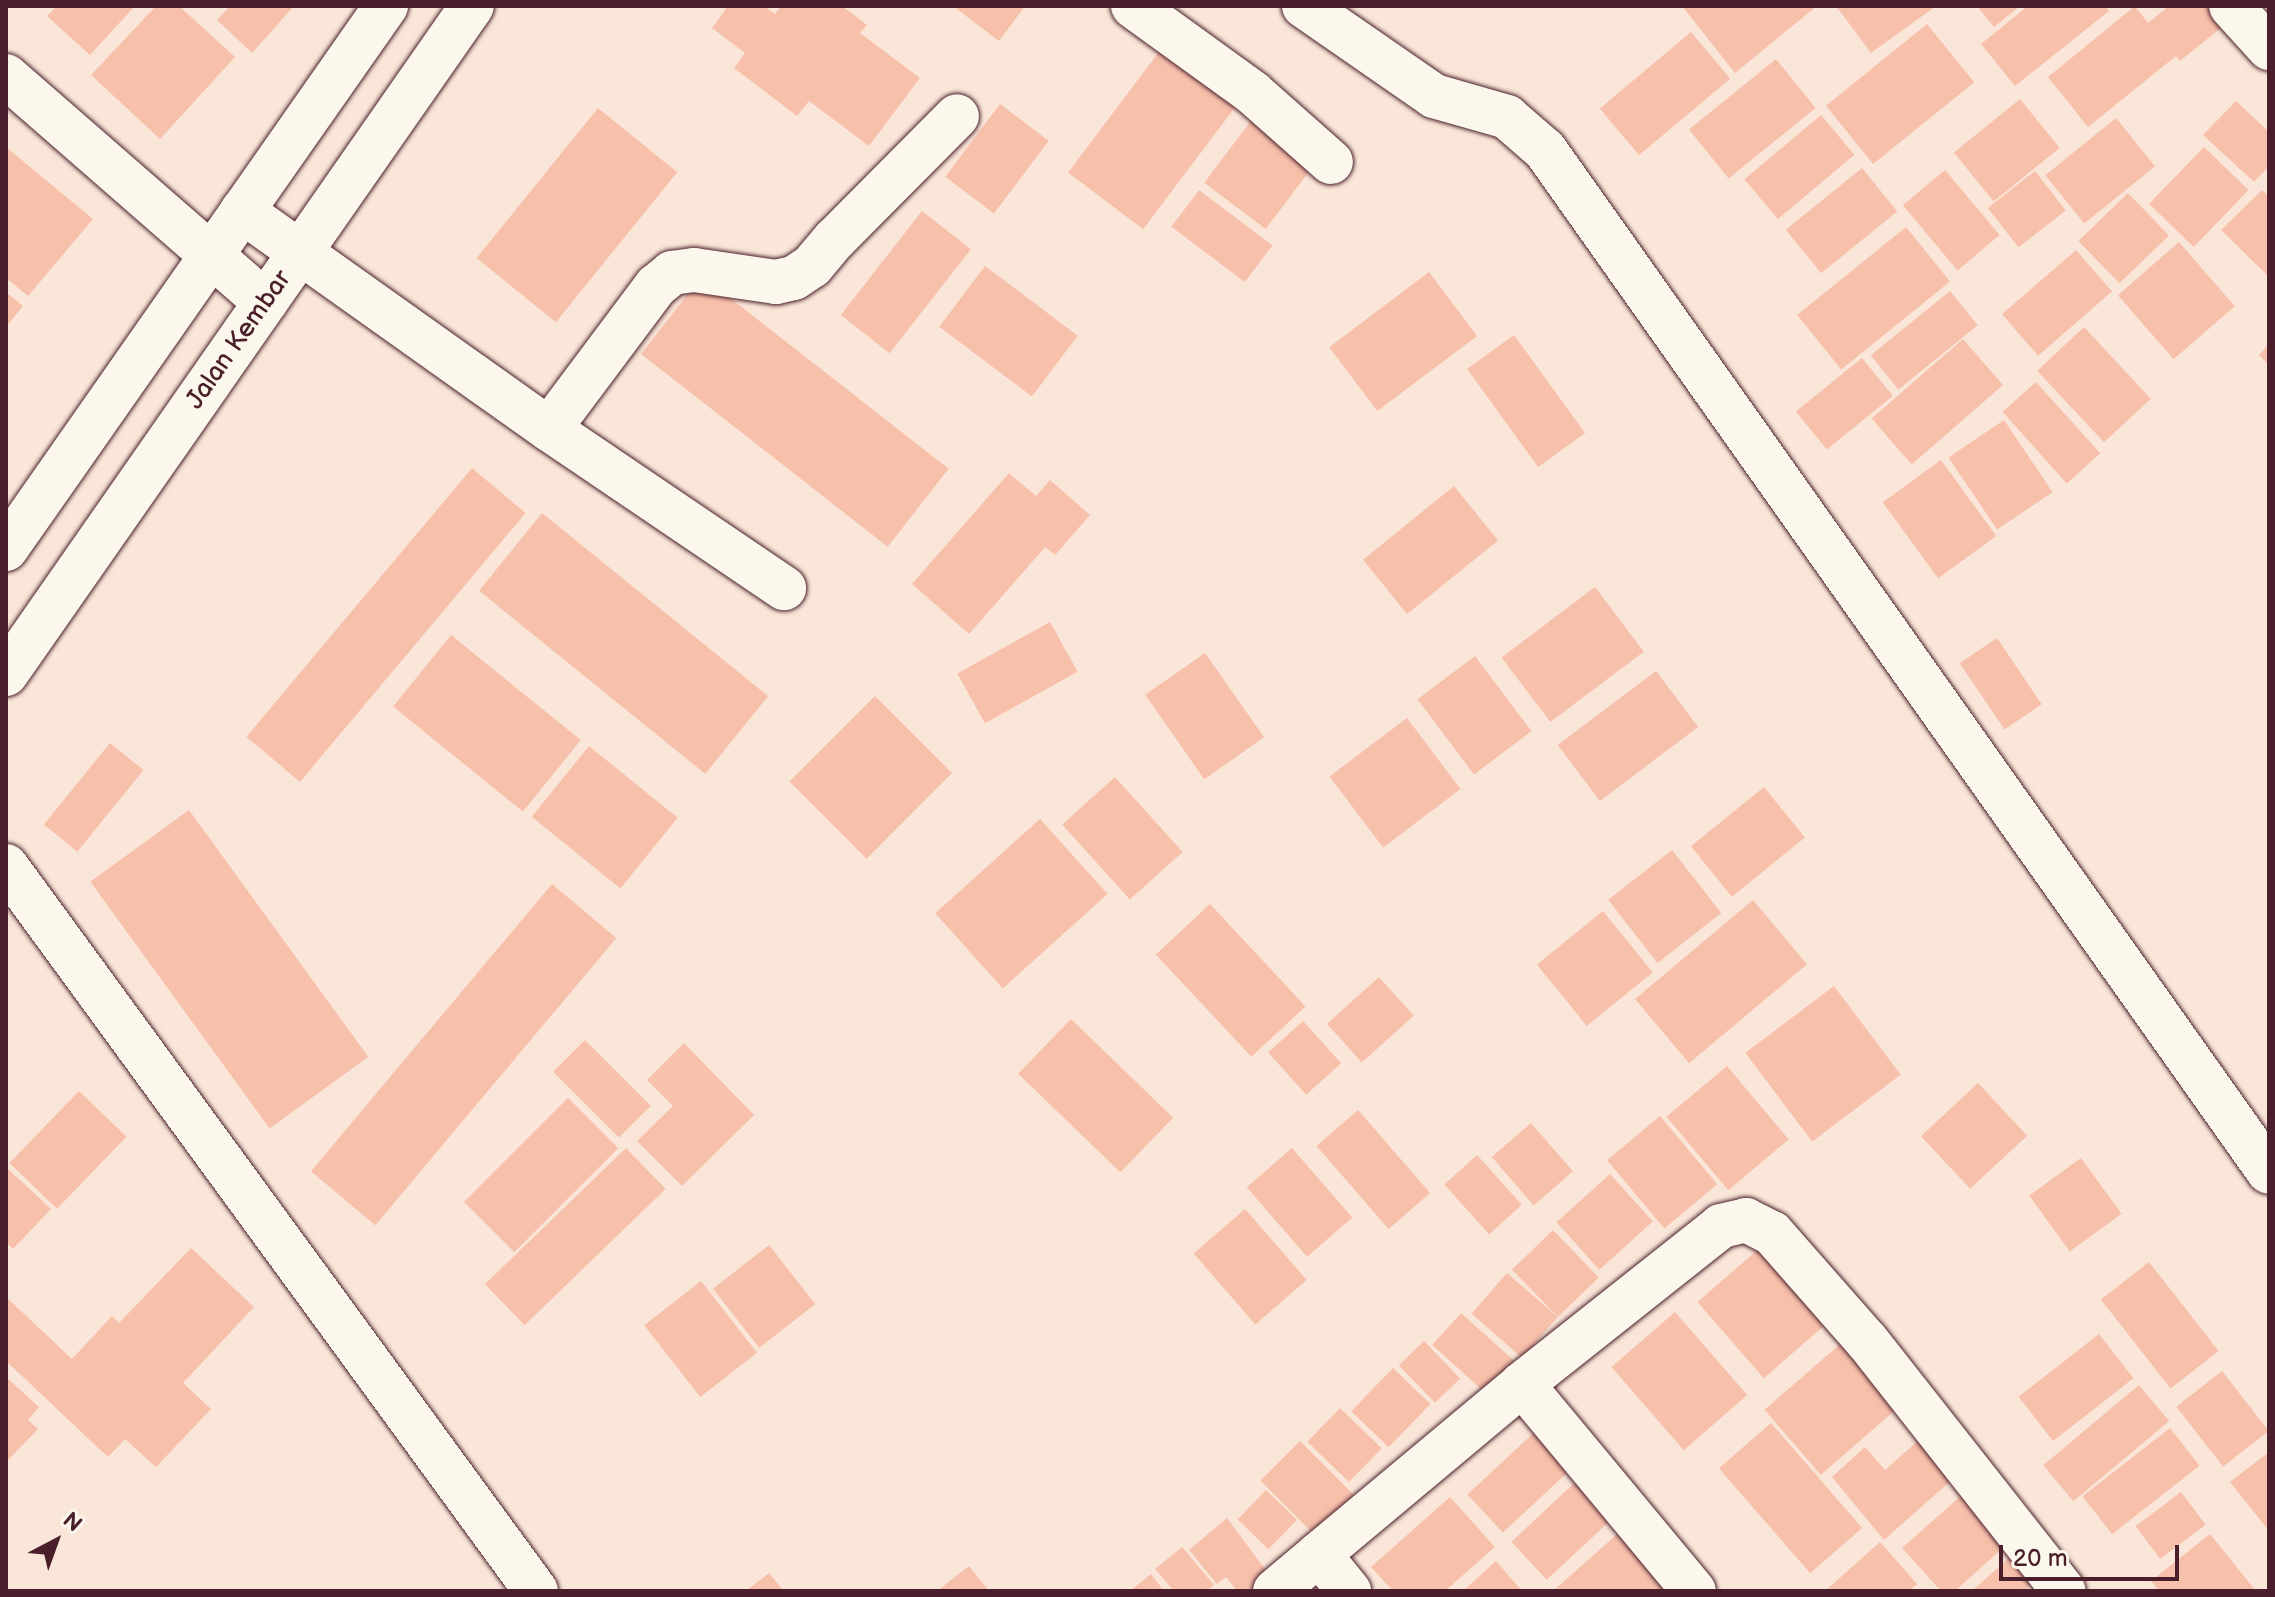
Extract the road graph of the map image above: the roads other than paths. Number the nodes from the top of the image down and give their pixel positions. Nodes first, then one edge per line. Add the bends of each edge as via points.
1 (386, 6) edge
2 (472, 6) edge
3 (1133, 6) edge
4 (1304, 6) edge
5 (2231, 6) edge
6 (2269, 48) edge
7 (6, 76) edge
8 (957, 116) dead end
9 (1331, 162) dead end
10 (242, 211) junction
11 (300, 253) junction
12 (210, 257) junction
13 (265, 302) junction
14 (549, 429) junction
15 (6, 549) edge
16 (784, 588) dead end
17 (6, 674) edge
18 (8, 868) edge
19 (2269, 1172) edge
20 (1522, 1384) junction
21 (1319, 1554) junction
22 (536, 1591) edge
23 (1275, 1591) edge
24 (1349, 1591) edge
25 (1694, 1591) edge
26 (2064, 1591) edge

1 - 10 street
2 - 11 street, Jalan Kembar
3 - 9 street via 1253,93
4 - 19 street via 1434,96 1507,117 1545,150
5 - 6 street
7 - 12 street
8 - 14 street via 812,266 794,278 776,282 694,270 672,273 656,286
10 - 11 street
10 - 12 street
11 - 13 street, Jalan Kembar
11 - 14 street
12 - 13 street
12 - 15 street
13 - 17 street, Jalan Kembar
14 - 16 street
18 - 22 street
20 - 21 street
20 - 25 street
20 - 26 street via 1721,1226 1746,1220 1772,1233 1867,1341
21 - 23 street
21 - 24 street

